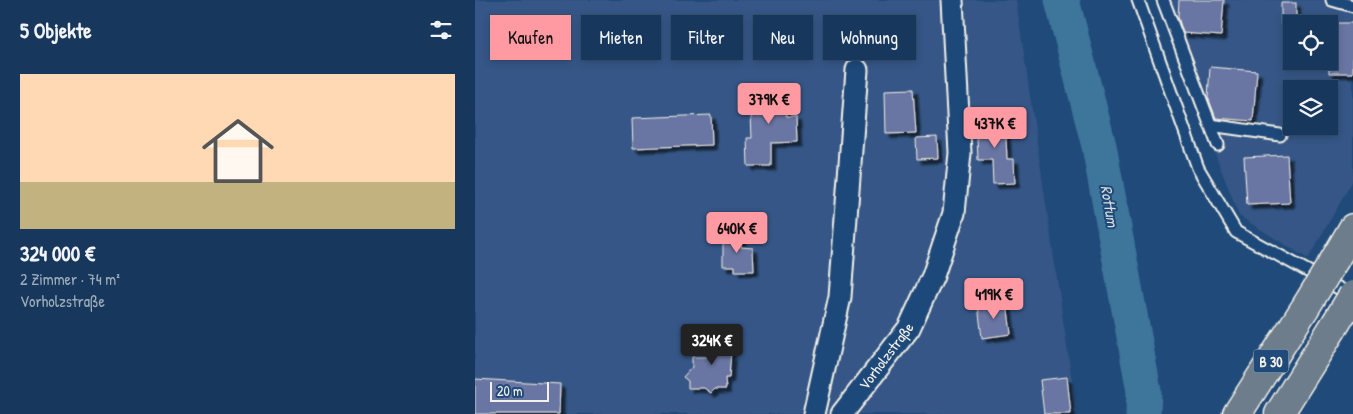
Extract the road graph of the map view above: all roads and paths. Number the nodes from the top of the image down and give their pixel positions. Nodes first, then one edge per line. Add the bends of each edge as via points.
1 (952, 0) edge
2 (1138, 0) edge
3 (1163, 0) edge
4 (1332, 0) edge
5 (1353, 6) edge
6 (857, 70) dead end
7 (1210, 125) junction
8 (1280, 135) dead end
9 (1218, 145) dead end
10 (1353, 228) edge
11 (1353, 295) edge
12 (814, 414) edge
13 (841, 414) edge
14 (1237, 414) edge
15 (1279, 414) edge

1 - 13 street, Vorholzstraße via 961,153 954,213 933,276 909,328
2 - 11 lane via 1198,168 1236,232
3 - 7 lane
4 - 5 lane
6 - 12 street via 840,297
7 - 8 lane
7 - 9 lane
10 - 14 highway, B 30, bridge
11 - 15 highway, B 30, bridge

